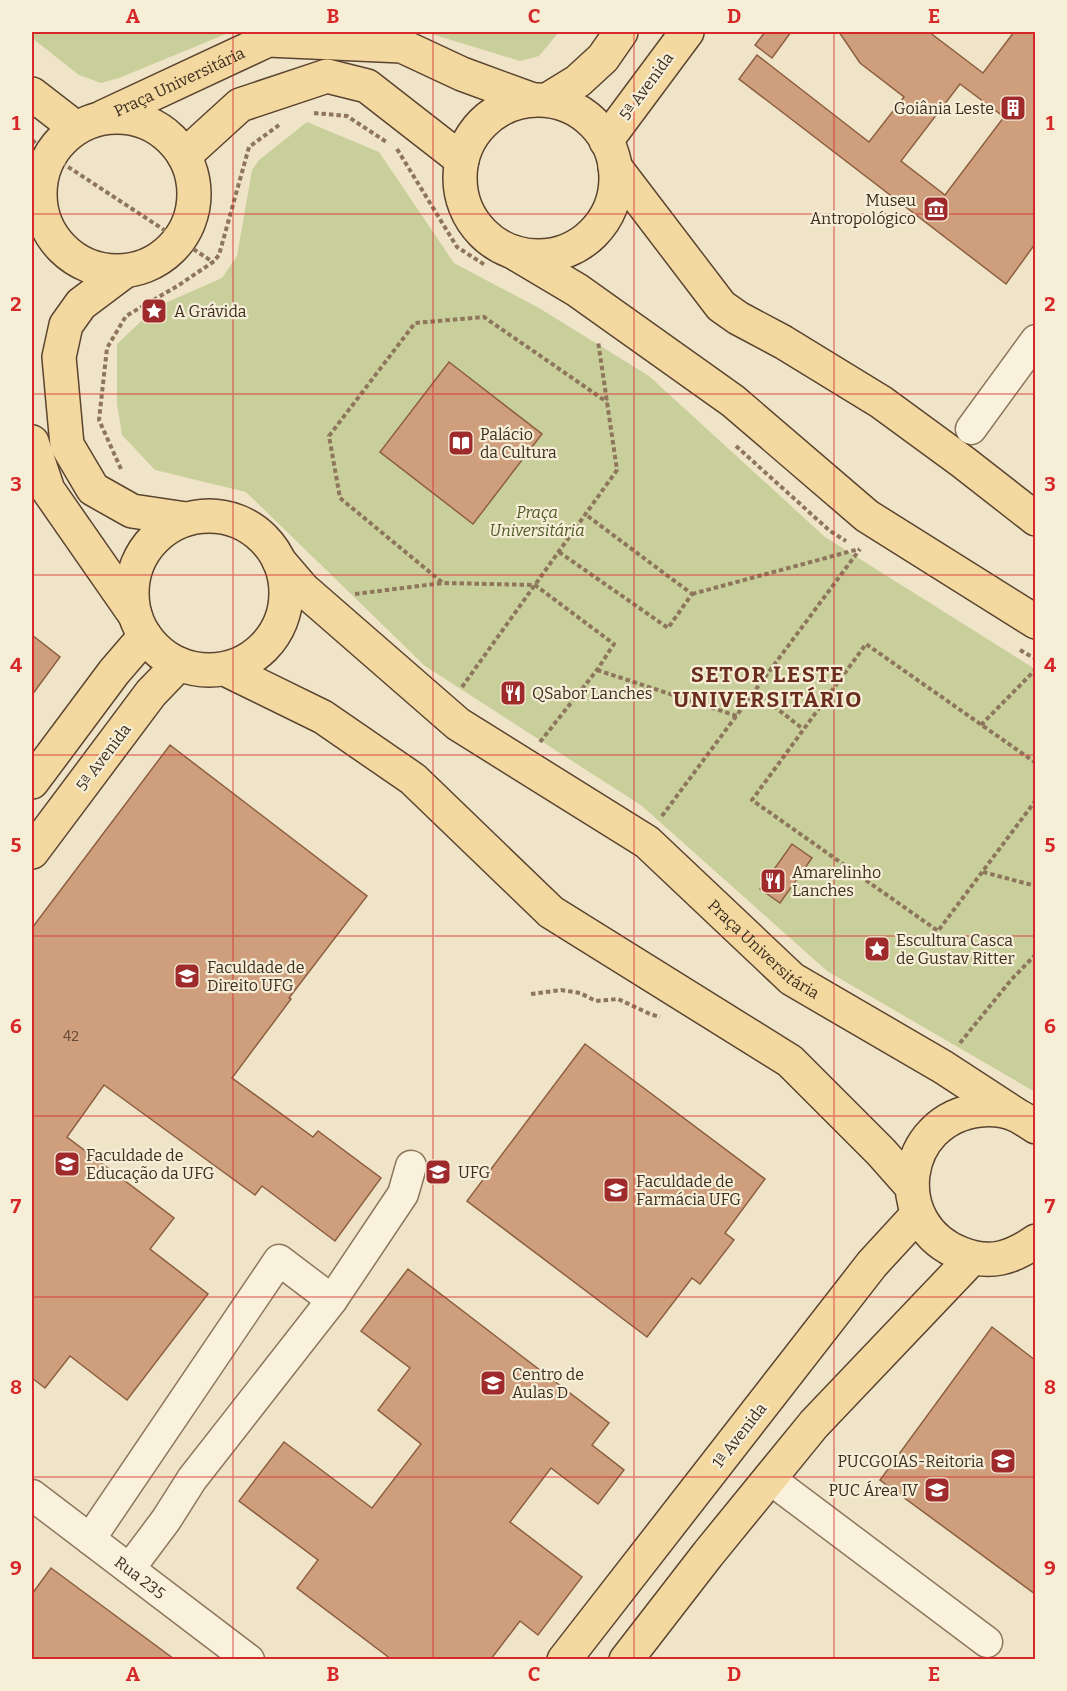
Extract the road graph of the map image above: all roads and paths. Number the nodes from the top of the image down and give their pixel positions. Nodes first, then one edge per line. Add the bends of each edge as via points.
1 (621, 32) edge
2 (687, 32) edge
3 (32, 94) edge
4 (540, 100) junction
5 (309, 112) dead end
6 (289, 121) dead end
7 (89, 123) junction
8 (41, 147) edge
9 (611, 154) junction
10 (184, 156) junction
11 (462, 160) junction
12 (37, 196) edge
13 (181, 241) junction
14 (32, 242) edge
15 (457, 247) dead end
16 (513, 252) junction
17 (213, 262) junction
18 (125, 271) junction
19 (597, 334) dead end
20 (1035, 340) edge
21 (607, 402) junction
22 (971, 429) dead end
23 (32, 442) edge
24 (128, 476) dead end
25 (198, 512) junction
26 (585, 514) junction
27 (1035, 519) edge
28 (275, 547) junction
29 (559, 552) junction
30 (443, 583) junction
31 (535, 585) junction
32 (692, 594) junction
33 (351, 595) dead end
34 (1035, 622) edge
35 (140, 626) junction
36 (179, 664) junction
37 (225, 669) junction
38 (1035, 669) edge
39 (597, 670) junction
40 (461, 689) dead end
41 (756, 692) junction
42 (737, 716) junction
43 (981, 725) junction
44 (803, 729) junction
45 (539, 743) dead end
46 (1035, 763) edge
47 (32, 782) edge
48 (1035, 800) edge
49 (658, 822) dead end
50 (32, 852) edge
51 (983, 872) junction
52 (1035, 886) edge
53 (1035, 954) edge
54 (681, 993) junction
55 (531, 994) dead end
56 (956, 1048) dead end
57 (1025, 1121) edge
58 (411, 1166) dead end
59 (915, 1200) junction
60 (1035, 1241) edge
61 (973, 1258) junction
62 (1035, 1273) edge
63 (332, 1300) junction
64 (149, 1452) junction
65 (192, 1479) junction
66 (770, 1479) junction
67 (32, 1495) edge
68 (90, 1539) junction
69 (130, 1568) junction
70 (987, 1642) dead end
71 (249, 1659) edge
72 (564, 1659) edge
73 (626, 1659) edge

1 - 4 main road via 603,58 578,81
2 - 9 main road, 5ª Avenida
3 - 7 main road
4 - 7 main road, Praça Universitária via 462,74 402,46 268,40
4 - 9 main road via 576,110 594,123
4 - 11 main road via 510,105 488,117 471,137
5 - 15 path via 347,116 398,150
6 - 17 path via 249,147 219,255
7 - 8 main road, Praça Universitária
7 - 10 main road via 133,118 162,132
8 - 12 main road via 42,173
8 - 13 path
9 - 16 main road via 616,187 605,218 588,238 566,252 539,256
9 - 27 main road via 721,306 881,402
10 - 11 main road via 240,105 327,76 367,86
10 - 13 main road via 193,184 194,209
11 - 16 main road via 460,183 470,216 493,242
12 - 14 main road
12 - 18 main road via 50,231 63,249 81,262
13 - 17 path
13 - 18 main road via 145,266
16 - 34 main road via 577,290 733,401 867,516
17 - 24 path via 126,316 107,348 99,420 120,468
18 - 25 main road via 81,304 66,325 59,357 67,445 93,489 132,511
19 - 21 path
20 - 22 street
21 - 26 path via 617,470
21 - 30 path via 484,317 415,323 329,436 340,498
23 - 35 main road via 48,490
25 - 28 main road via 250,528
25 - 28 path via 246,509
25 - 35 main road via 164,530 147,546 136,567 132,591
26 - 29 path
26 - 32 path
28 - 37 main road via 285,583 285,606 278,628 265,647 247,661
28 - 57 main road, Praça Universitária via 303,589 458,724 647,842 792,979 943,1067
29 - 31 path
29 - 32 path via 668,628
30 - 31 path
30 - 33 path
31 - 39 path via 614,644
31 - 40 path
32 - 41 path via 860,549
35 - 36 main road via 160,653
35 - 47 main road via 114,672
36 - 37 main road via 194,669
36 - 50 main road, 5ª Avenida via 151,693
37 - 54 main road via 323,717 413,779 552,912
38 - 43 path
39 - 42 path
39 - 45 path
41 - 42 path
41 - 44 path
42 - 49 path
43 - 44 path via 866,644
43 - 46 path
44 - 51 path via 752,800 938,932
48 - 51 path
51 - 52 path
53 - 56 path
54 - 55 path via 668,1015 660,1017 618,999 596,1001 561,990
54 - 59 main road via 790,1061 881,1152
57 - 59 main road via 990,1109 966,1112 943,1122 926,1140 915,1162
58 - 63 street via 403,1194
59 - 61 main road via 931,1234 949,1249
59 - 72 main road, 1ª Avenida via 872,1264
60 - 61 main road via 1020,1252 998,1259
61 - 62 main road via 1012,1262
61 - 66 main road via 814,1424
63 - 64 street via 279,1260
63 - 65 street
64 - 65 street
64 - 68 street
65 - 69 street
66 - 70 street
66 - 73 main road
67 - 68 street, Rua 235
68 - 69 street, Rua 235
69 - 71 street, Rua 235

